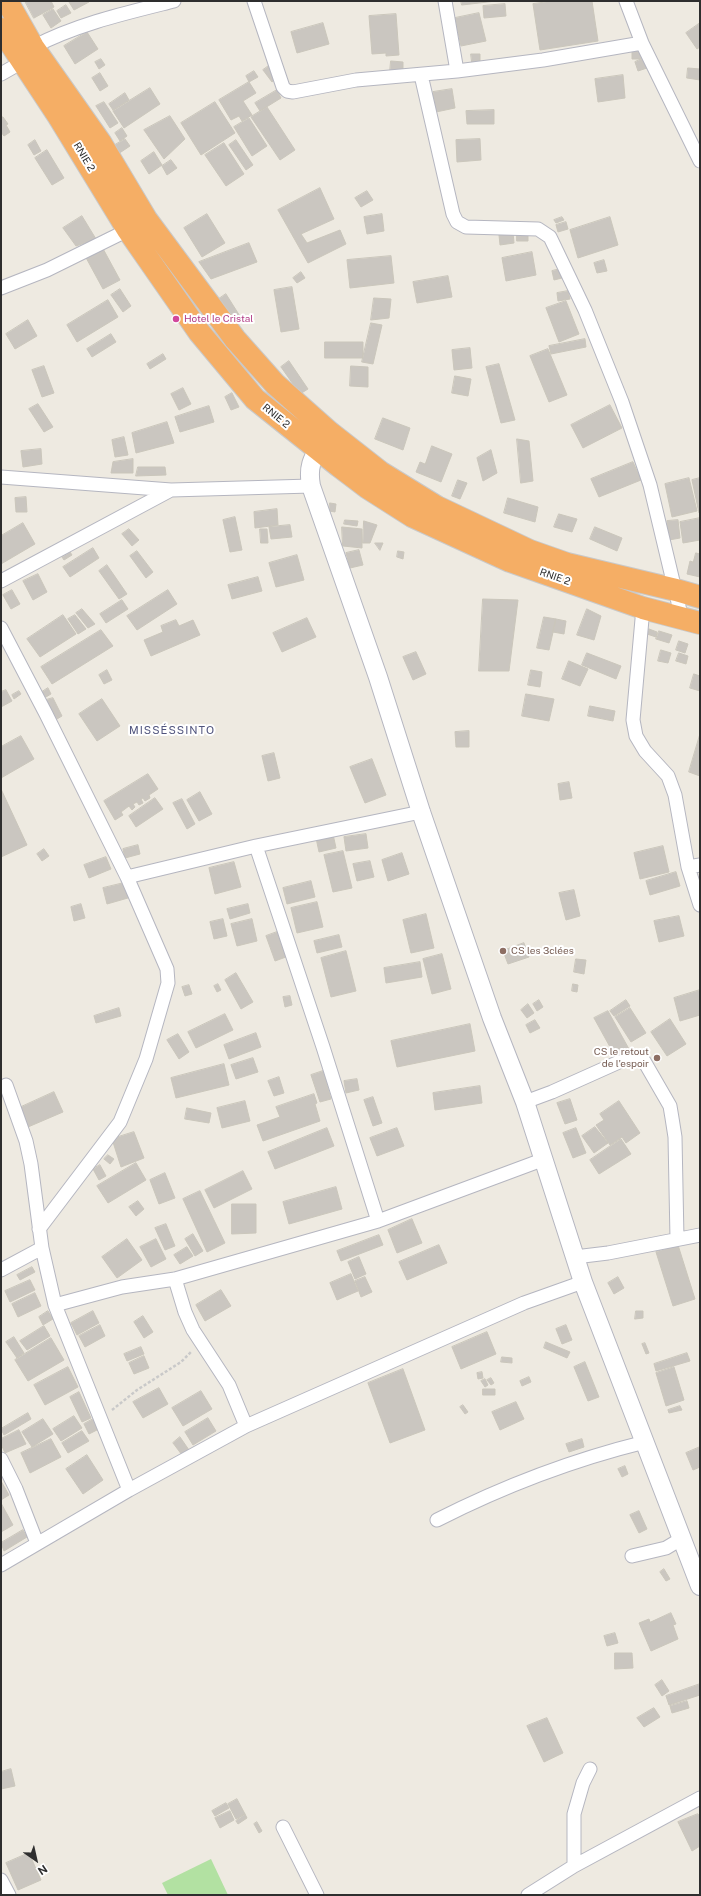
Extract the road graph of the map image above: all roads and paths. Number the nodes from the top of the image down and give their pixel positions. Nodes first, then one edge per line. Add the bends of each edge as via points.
1 (7, 1) edge
2 (174, 1) edge
3 (254, 1) edge
4 (445, 1) edge
5 (626, 1) edge
6 (1, 29) edge
7 (642, 43) junction
8 (27, 55) junction
9 (457, 71) junction
10 (1, 74) edge
11 (421, 75) junction
12 (700, 161) edge
13 (128, 230) junction
14 (1, 288) edge
15 (323, 441) junction
16 (1, 477) edge
17 (311, 486) junction
18 (171, 490) junction
19 (1, 581) edge
20 (676, 590) junction
21 (700, 598) edge
22 (643, 608) junction
23 (691, 621) edge
24 (1, 628) edge
25 (421, 812) junction
26 (256, 846) junction
27 (694, 866) edge
28 (127, 877) junction
29 (700, 905) edge
30 (6, 1085) dead end
31 (524, 1102) junction
32 (542, 1160) junction
33 (378, 1221) junction
34 (40, 1229) junction
35 (700, 1235) edge
36 (677, 1239) junction
37 (42, 1248) junction
38 (575, 1257) junction
39 (1, 1270) edge
40 (175, 1279) junction
41 (583, 1282) junction
42 (55, 1305) junction
43 (201, 1343) junction
44 (100, 1420) junction
45 (246, 1426) junction
46 (645, 1442) junction
47 (1, 1459) edge
48 (129, 1490) junction
49 (437, 1520) dead end
50 (681, 1538) junction
51 (37, 1543) junction
52 (632, 1556) dead end
53 (1, 1565) edge
54 (700, 1586) edge
55 (590, 1769) dead end
56 (700, 1798) edge
57 (283, 1827) dead end
58 (574, 1866) junction
59 (1, 1880) edge
60 (9, 1895) edge
61 (317, 1895) edge
62 (528, 1895) edge

1 - 8 highway, RNIE 2 / RNIE 2
2 - 8 street via 117,15 70,31
3 - 11 street via 283,87 287,91 356,80
4 - 9 street
5 - 7 street
6 - 8 highway, RNIE 2 / RNIE 2
7 - 9 street
7 - 12 street
8 - 10 street
8 - 13 highway, RNIE 2 / RNIE 2 via 59,117
8 - 15 highway, RNIE 2 / RNIE 2 via 100,142 146,219 235,339
9 - 11 street
11 - 20 street via 452,214 457,222 466,227 538,230 550,237 585,310 622,402 650,485
13 - 14 street via 47,270
13 - 15 highway, RNIE 2 / RNIE 2 via 199,332 255,399
15 - 17 main road via 310,466
15 - 20 highway, RNIE 2 / RNIE 2 via 437,507 530,551 567,564
15 - 22 highway, RNIE 2 / RNIE 2 via 368,488 412,516 510,561
16 - 18 street
17 - 18 street
17 - 25 main road via 378,677
18 - 19 street
20 - 21 highway, RNIE 2 / RNIE 2
20 - 23 street
22 - 23 highway, RNIE 2 / RNIE 2
22 - 27 street via 633,720 636,736 645,751 668,776
24 - 28 street
25 - 26 street
25 - 31 main road via 492,1018
26 - 28 street
26 - 33 street
27 - 29 street
28 - 34 street via 167,969 168,983 146,1059 120,1122
30 - 34 street via 26,1142
31 - 32 main road
31 - 36 street via 619,1062 638,1058 644,1061 670,1106 675,1137
32 - 33 street
32 - 38 main road
33 - 40 street
34 - 37 street
35 - 36 street
36 - 38 street
37 - 39 street
37 - 42 street
38 - 41 main road
40 - 42 street via 122,1287
40 - 43 street via 186,1312
41 - 45 street via 524,1303
41 - 46 main road
42 - 44 street
43 - 44 path via 181,1362 137,1390
43 - 45 street via 229,1385
44 - 48 street
45 - 48 street
46 - 49 street via 594,1455 535,1475 471,1502
46 - 50 main road
47 - 51 street
48 - 51 street
50 - 52 street via 666,1548
50 - 54 main road
51 - 53 street
55 - 58 street via 574,1814
56 - 58 street
57 - 61 street
58 - 62 street
59 - 60 street

